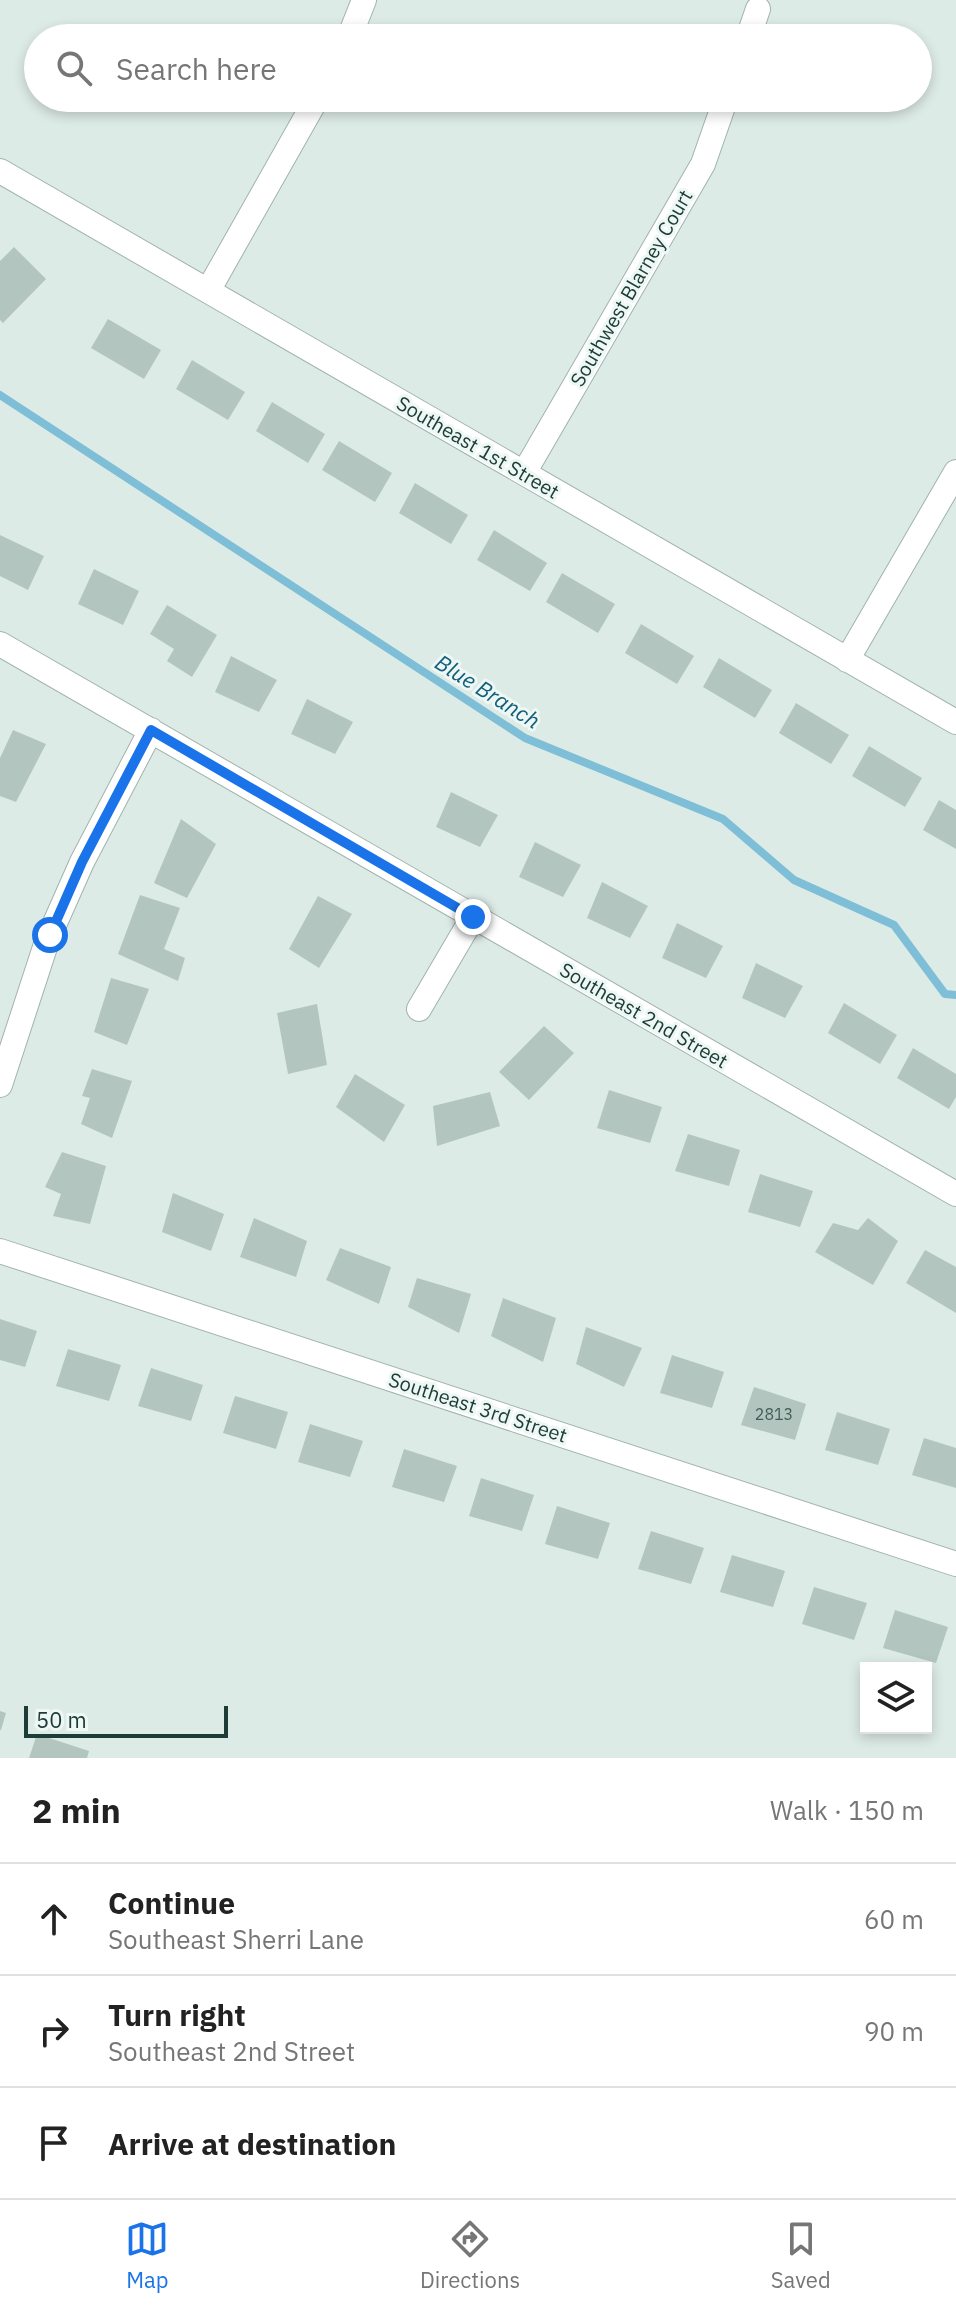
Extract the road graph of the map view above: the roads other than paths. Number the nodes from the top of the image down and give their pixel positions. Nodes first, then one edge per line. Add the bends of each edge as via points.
1 (364, 0) edge
2 (758, 9) dead end
3 (355, 24) edge
4 (753, 24) edge
5 (309, 112) edge
6 (721, 112) edge
7 (0, 171) edge
8 (209, 289) junction
9 (956, 472) edge
10 (524, 473) junction
11 (0, 644) edge
12 (847, 660) junction
13 (956, 722) edge
14 (151, 730) junction
15 (473, 917) junction
16 (419, 1009) dead end
17 (0, 1085) edge
18 (956, 1194) edge
19 (0, 1251) edge
20 (956, 1564) edge

1 - 3 street
2 - 4 street
5 - 8 street
6 - 10 street, Southwest Blarney Court via 703,164
7 - 8 street, Southeast 1st Street
8 - 10 street, Southeast 1st Street
9 - 12 street
10 - 12 street, Southeast 1st Street
11 - 14 street, Southeast 2nd Street
12 - 13 street, Southeast 1st Street
14 - 15 street, Southeast 2nd Street
14 - 17 street via 47,941
15 - 16 street
15 - 18 street, Southeast 2nd Street
19 - 20 street, Southeast 3rd Street

